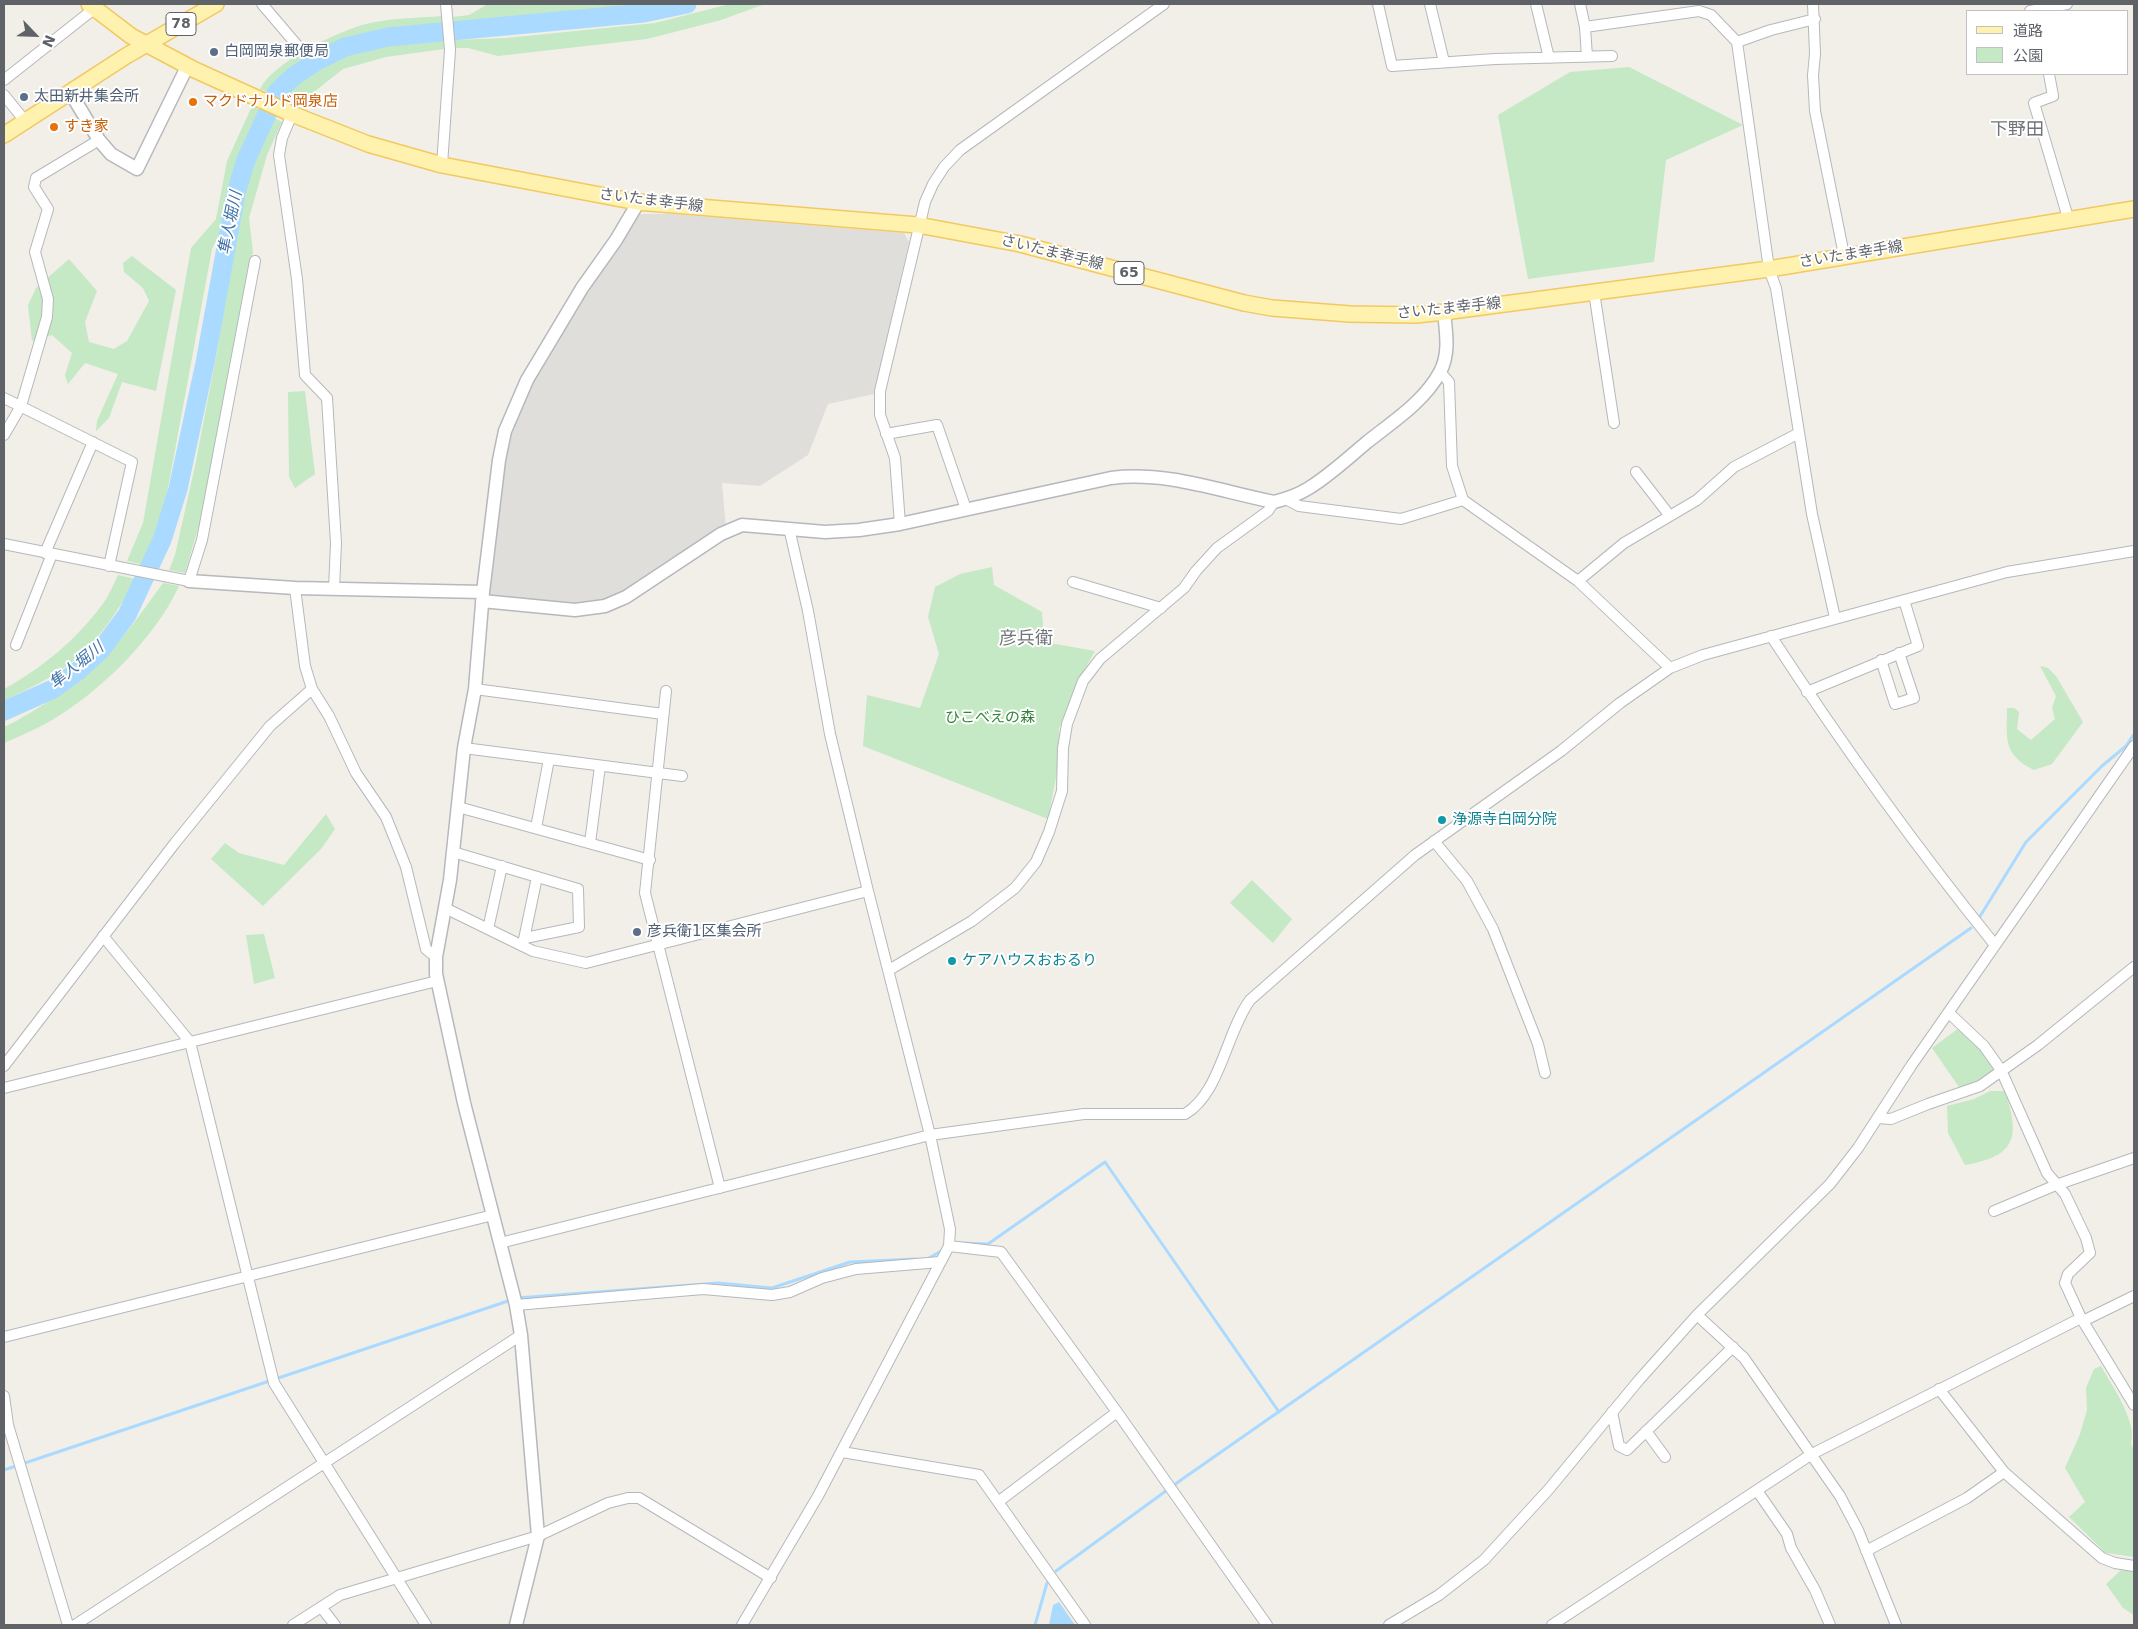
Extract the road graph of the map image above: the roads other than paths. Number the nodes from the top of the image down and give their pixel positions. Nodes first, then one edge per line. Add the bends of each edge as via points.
1 (216, 4) edge
2 (262, 4) edge
3 (446, 4) edge
4 (1164, 4) edge
5 (1378, 4) edge
6 (1430, 4) edge
7 (1536, 4) edge
8 (1580, 4) edge
9 (1813, 4) edge
10 (2068, 4) edge
11 (92, 6) edge
12 (1704, 8) edge
13 (2038, 10) edge
14 (1815, 19) junction
15 (1585, 27) junction
16 (1737, 42) junction
17 (146, 44) junction
18 (302, 51) dead end
19 (1587, 56) junction
20 (1612, 56) dead end
21 (1549, 58) junction
22 (1444, 62) junction
23 (187, 67) junction
24 (2048, 75) edge
25 (4, 80) edge
26 (70, 92) junction
27 (4, 94) edge
28 (292, 114) junction
29 (26, 121) junction
30 (4, 135) edge
31 (99, 140) junction
32 (442, 165) junction
33 (637, 202) junction
34 (2134, 209) edge
35 (2069, 221) junction
36 (918, 225) junction
37 (1844, 255) junction
38 (255, 260) dead end
39 (1770, 269) junction
40 (1594, 292) junction
41 (1444, 312) junction
42 (1440, 372) junction
43 (4, 398) edge
44 (21, 406) junction
45 (1614, 423) dead end
46 (1799, 433) junction
47 (886, 434) junction
48 (4, 436) edge
49 (93, 442) junction
50 (1636, 472) dead end
51 (1280, 500) junction
52 (1463, 500) junction
53 (966, 509) junction
54 (1670, 516) junction
55 (900, 524) junction
56 (789, 528) junction
57 (4, 544) edge
58 (2134, 552) edge
59 (49, 554) junction
60 (114, 567) junction
61 (188, 581) junction
62 (1578, 581) junction
63 (1073, 582) dead end
64 (295, 588) junction
65 (334, 589) junction
66 (482, 596) junction
67 (1904, 600) junction
68 (1161, 608) junction
69 (1835, 618) junction
70 (1771, 636) junction
71 (16, 645) dead end
72 (1899, 652) junction
73 (1881, 660) junction
74 (1670, 668) junction
75 (312, 689) junction
76 (475, 689) junction
77 (666, 691) dead end
78 (1807, 692) junction
79 (663, 714) junction
80 (2134, 746) edge
81 (464, 748) junction
82 (549, 759) junction
83 (600, 766) junction
84 (658, 773) junction
85 (682, 776) dead end
86 (458, 807) junction
87 (536, 828) junction
88 (1434, 841) junction
89 (590, 843) junction
90 (453, 852) junction
91 (650, 860) junction
92 (502, 866) junction
93 (537, 877) junction
94 (868, 891) junction
95 (446, 908) junction
96 (488, 929) junction
97 (103, 936) junction
98 (524, 942) junction
99 (1995, 945) junction
100 (658, 946) junction
101 (436, 957) junction
102 (2134, 966) edge
103 (889, 970) junction
104 (437, 981) junction
105 (1949, 1013) junction
106 (190, 1042) junction
107 (4, 1066) edge
108 (2001, 1070) junction
109 (1545, 1072) dead end
110 (4, 1088) edge
111 (1878, 1118) junction
112 (930, 1135) junction
113 (2134, 1158) edge
114 (2056, 1185) junction
115 (720, 1188) junction
116 (1994, 1211) dead end
117 (493, 1215) junction
118 (500, 1243) junction
119 (949, 1246) junction
120 (940, 1262) junction
121 (249, 1276) junction
122 (2134, 1296) edge
123 (516, 1305) junction
124 (1697, 1315) junction
125 (2082, 1319) junction
126 (521, 1335) junction
127 (4, 1337) edge
128 (1733, 1347) junction
129 (1939, 1390) junction
130 (4, 1396) edge
131 (2134, 1405) edge
132 (1117, 1412) junction
133 (1612, 1412) junction
134 (6, 1425) edge
135 (1646, 1431) junction
136 (842, 1452) junction
137 (1812, 1454) junction
138 (1665, 1457) dead end
139 (325, 1464) junction
140 (2004, 1472) junction
141 (1758, 1492) junction
142 (998, 1502) junction
143 (538, 1536) junction
144 (1866, 1551) junction
145 (2134, 1566) edge
146 (771, 1578) junction
147 (399, 1579) junction
148 (321, 1607) junction
149 (745, 1623) edge
150 (68, 1625) edge
151 (75, 1625) edge
152 (293, 1625) edge
153 (335, 1625) edge
154 (426, 1625) edge
155 (516, 1625) edge
156 (1085, 1625) edge
157 (1266, 1625) edge
158 (1389, 1625) edge
159 (1552, 1625) edge
160 (1830, 1625) edge
161 (1896, 1625) edge

1 - 17 main road, 78
2 - 18 street
3 - 32 street via 450,50
4 - 36 street via 960,150 933,184
5 - 22 street via 1392,66
6 - 22 street
7 - 21 street
8 - 15 street
9 - 14 street
10 - 13 street
11 - 17 main road, さいたま幸手線 / 65
11 - 25 street
12 - 15 street
12 - 16 street
14 - 16 street
14 - 37 street via 1815,111
15 - 19 street
16 - 39 street
17 - 23 main road, さいたま幸手線 / 65
17 - 26 main road, 78
19 - 20 street
19 - 21 street
21 - 22 street
23 - 28 main road, さいたま幸手線 / 65
23 - 31 street via 137,169 110,154
24 - 35 street via 2053,96 2034,103
26 - 29 main road, 78
26 - 31 street
27 - 29 street
28 - 32 main road, さいたま幸手線 / 65 via 368,144
28 - 65 street via 279,155 297,279 305,375 327,398 336,543
29 - 30 main road, 78
31 - 44 street via 36,178 34,187 48,210 34,252 48,299 47,317
32 - 33 main road, さいたま幸手線 / 65
33 - 36 main road, さいたま幸手線 / 65
33 - 66 street via 527,380 505,431
34 - 35 main road, さいたま幸手線 / 65
35 - 37 main road, さいたま幸手線 / 65
36 - 41 main road, さいたま幸手線 / 65 via 1020,244 1272,308 1385,315
36 - 47 street via 880,391 880,415
37 - 39 main road, さいたま幸手線 / 65
38 - 61 street via 202,540
39 - 40 main road, さいたま幸手線 / 65
39 - 46 street via 1776,288
40 - 41 main road, さいたま幸手線 / 65
40 - 45 street
41 - 42 street via 1447,350
42 - 51 street via 1424,396 1326,477 1308,489
42 - 52 street via 1449,382 1452,466
43 - 44 street
44 - 48 street
44 - 49 street
46 - 54 street via 1734,467 1697,500
46 - 69 street via 1812,514
47 - 53 street via 937,425
47 - 55 street via 895,458
49 - 59 street
49 - 60 street via 132,462
50 - 54 street
51 - 52 street via 1299,506 1401,519
51 - 53 street via 1137,475
51 - 68 street via 1217,548 1184,588
52 - 62 street
53 - 55 street
54 - 62 street via 1624,543
55 - 56 street via 834,532
56 - 66 street via 742,525 721,534 626,597 605,606 575,610
56 - 94 street via 830,734
57 - 59 street
58 - 67 street via 2007,572
59 - 60 street
59 - 71 street
60 - 61 street
61 - 64 street
62 - 74 street
63 - 68 street
64 - 65 street
64 - 75 street via 305,666
65 - 66 street
66 - 76 street
67 - 69 street
67 - 72 street via 1918,646
68 - 103 street via 1100,659 1083,681 1067,724 1062,791 1036,862 1015,888 972,921
69 - 70 street
70 - 74 street
70 - 78 street
72 - 73 street
72 - 73 street via 1914,698 1894,704
73 - 78 street
74 - 88 street
75 - 97 street via 270,726
75 - 101 street via 329,716 356,773 386,817 406,867 426,949
76 - 79 street
76 - 81 street
77 - 79 street
78 - 99 street via 1932,867
79 - 84 street
80 - 99 street
81 - 82 street
81 - 86 street
82 - 83 street
82 - 87 street
83 - 84 street
83 - 89 street
84 - 85 street
84 - 91 street
86 - 87 street
86 - 90 street
87 - 89 street
88 - 109 street via 1467,880 1493,929 1538,1044
88 - 112 street via 1250,1000 1239,1015 1208,1091 1198,1107 1185,1114 1084,1114
89 - 91 street
90 - 92 street
90 - 95 street
91 - 100 street via 645,893
92 - 93 street
92 - 96 street
93 - 98 street
93 - 98 street via 578,889 579,927
94 - 100 street
94 - 103 street
95 - 96 street
95 - 101 street
96 - 98 street
97 - 106 street
97 - 107 street
98 - 100 street via 533,951 586,963
99 - 105 street
100 - 115 street
101 - 104 street
102 - 108 street via 2038,1045
103 - 112 street
104 - 106 street
104 - 117 street
105 - 108 street via 1984,1046
105 - 111 street
106 - 110 street
106 - 121 street
108 - 111 street via 1980,1086 1891,1120
108 - 114 street via 2046,1173
111 - 124 street via 1830,1184
112 - 115 street
112 - 119 street via 950,1229
113 - 114 street
114 - 116 street
114 - 125 street via 2065,1194 2090,1253 2068,1274 2065,1283
115 - 118 street
117 - 118 street
117 - 121 street
118 - 123 street
119 - 120 street
119 - 132 street via 1001,1252
120 - 123 street via 856,1269 772,1295 703,1289
120 - 136 street
121 - 127 street
121 - 139 street via 274,1382
122 - 125 street
123 - 126 street
124 - 128 street
124 - 133 street
125 - 129 street
125 - 131 street
126 - 139 street
126 - 143 street
128 - 135 street
128 - 137 street
129 - 137 street
129 - 140 street
130 - 134 street
132 - 142 street
132 - 157 street
133 - 135 street via 1619,1446 1627,1450
133 - 158 street via 1484,1560 1439,1595
134 - 150 street
135 - 138 street
136 - 142 street via 979,1475
136 - 146 street
137 - 141 street
137 - 144 street via 1840,1496
139 - 147 street
139 - 151 street
140 - 144 street via 1966,1498
140 - 145 street via 2102,1558
141 - 159 street
141 - 160 street via 1786,1534
142 - 156 street
143 - 146 street via 608,1503 639,1498
143 - 147 street
143 - 155 street
144 - 161 street
146 - 149 street
147 - 148 street via 340,1595
147 - 154 street
148 - 152 street
148 - 153 street

